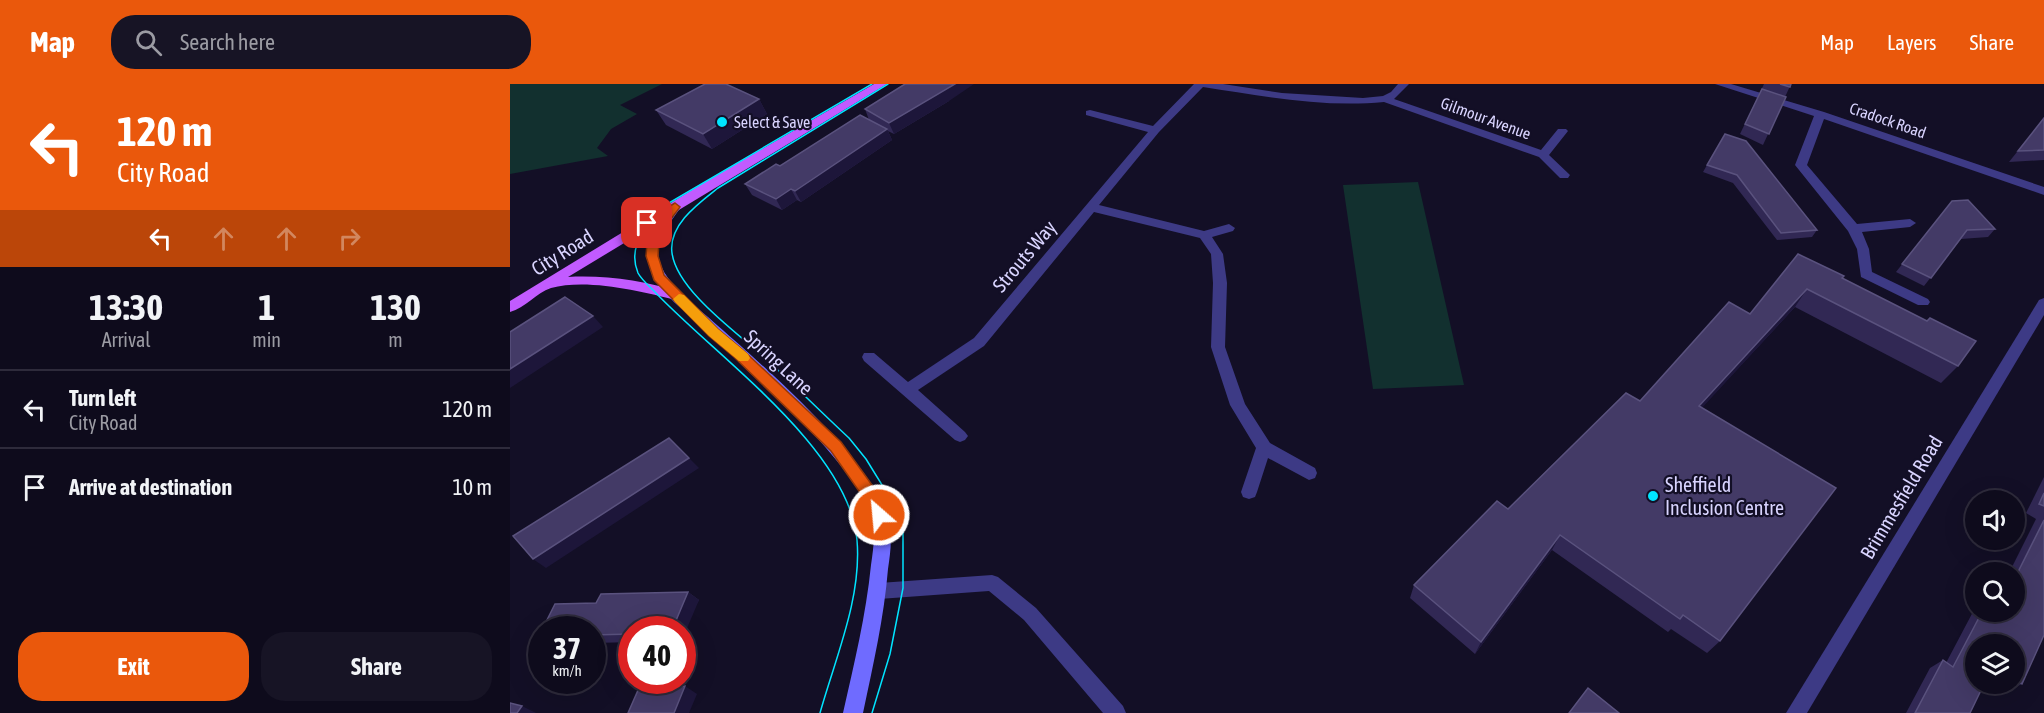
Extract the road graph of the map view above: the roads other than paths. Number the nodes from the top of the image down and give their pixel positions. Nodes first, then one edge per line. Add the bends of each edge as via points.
1 (882, 84) edge
2 (1200, 84) edge
3 (1404, 84) edge
4 (1720, 84) edge
5 (1385, 99) junction
6 (1090, 113) dead end
7 (1820, 114) junction
8 (1155, 130) junction
9 (1562, 131) dead end
10 (1543, 155) junction
11 (1564, 175) dead end
12 (2044, 191) edge
13 (675, 207) junction
14 (1093, 208) junction
15 (1910, 223) dead end
16 (1229, 228) dead end
17 (1854, 229) junction
18 (1204, 235) junction
19 (545, 285) junction
20 (676, 295) junction
21 (1923, 302) dead end
22 (2044, 303) edge
23 (510, 307) edge
24 (868, 357) dead end
25 (907, 390) junction
26 (960, 436) dead end
27 (1264, 448) junction
28 (1309, 473) dead end
29 (1249, 492) dead end
30 (879, 591) junction
31 (853, 713) edge
32 (1116, 713) edge
33 (1796, 713) edge

1 - 13 main road, City Road
2 - 5 street, Gilmour Avenue via 1293,97 1363,102
2 - 8 street, Strouts Way
3 - 5 street
4 - 7 street, Cradock Road
5 - 10 street, Gilmour Avenue
6 - 8 street
7 - 12 street, Cradock Road
7 - 17 street via 1802,165
8 - 14 street, Strouts Way
9 - 10 street, Gilmour Avenue
10 - 11 street, Gilmour Avenue
13 - 19 main road, City Road
13 - 20 street, Spring Lane via 659,226 652,254 659,277
14 - 18 street
14 - 25 street, Strouts Way via 979,342
15 - 17 street
16 - 18 street
17 - 21 street via 1863,249 1866,274
18 - 27 street via 1217,254 1218,347 1238,405
19 - 20 main road via 596,279
19 - 23 main road, City Road
20 - 30 street, Spring Lane via 836,447 867,490 883,533
22 - 33 street, Brimmesfield Road
24 - 25 street
25 - 26 street
27 - 28 street
27 - 29 street
30 - 31 street, Spring Lane
30 - 32 street via 992,583 1030,614

